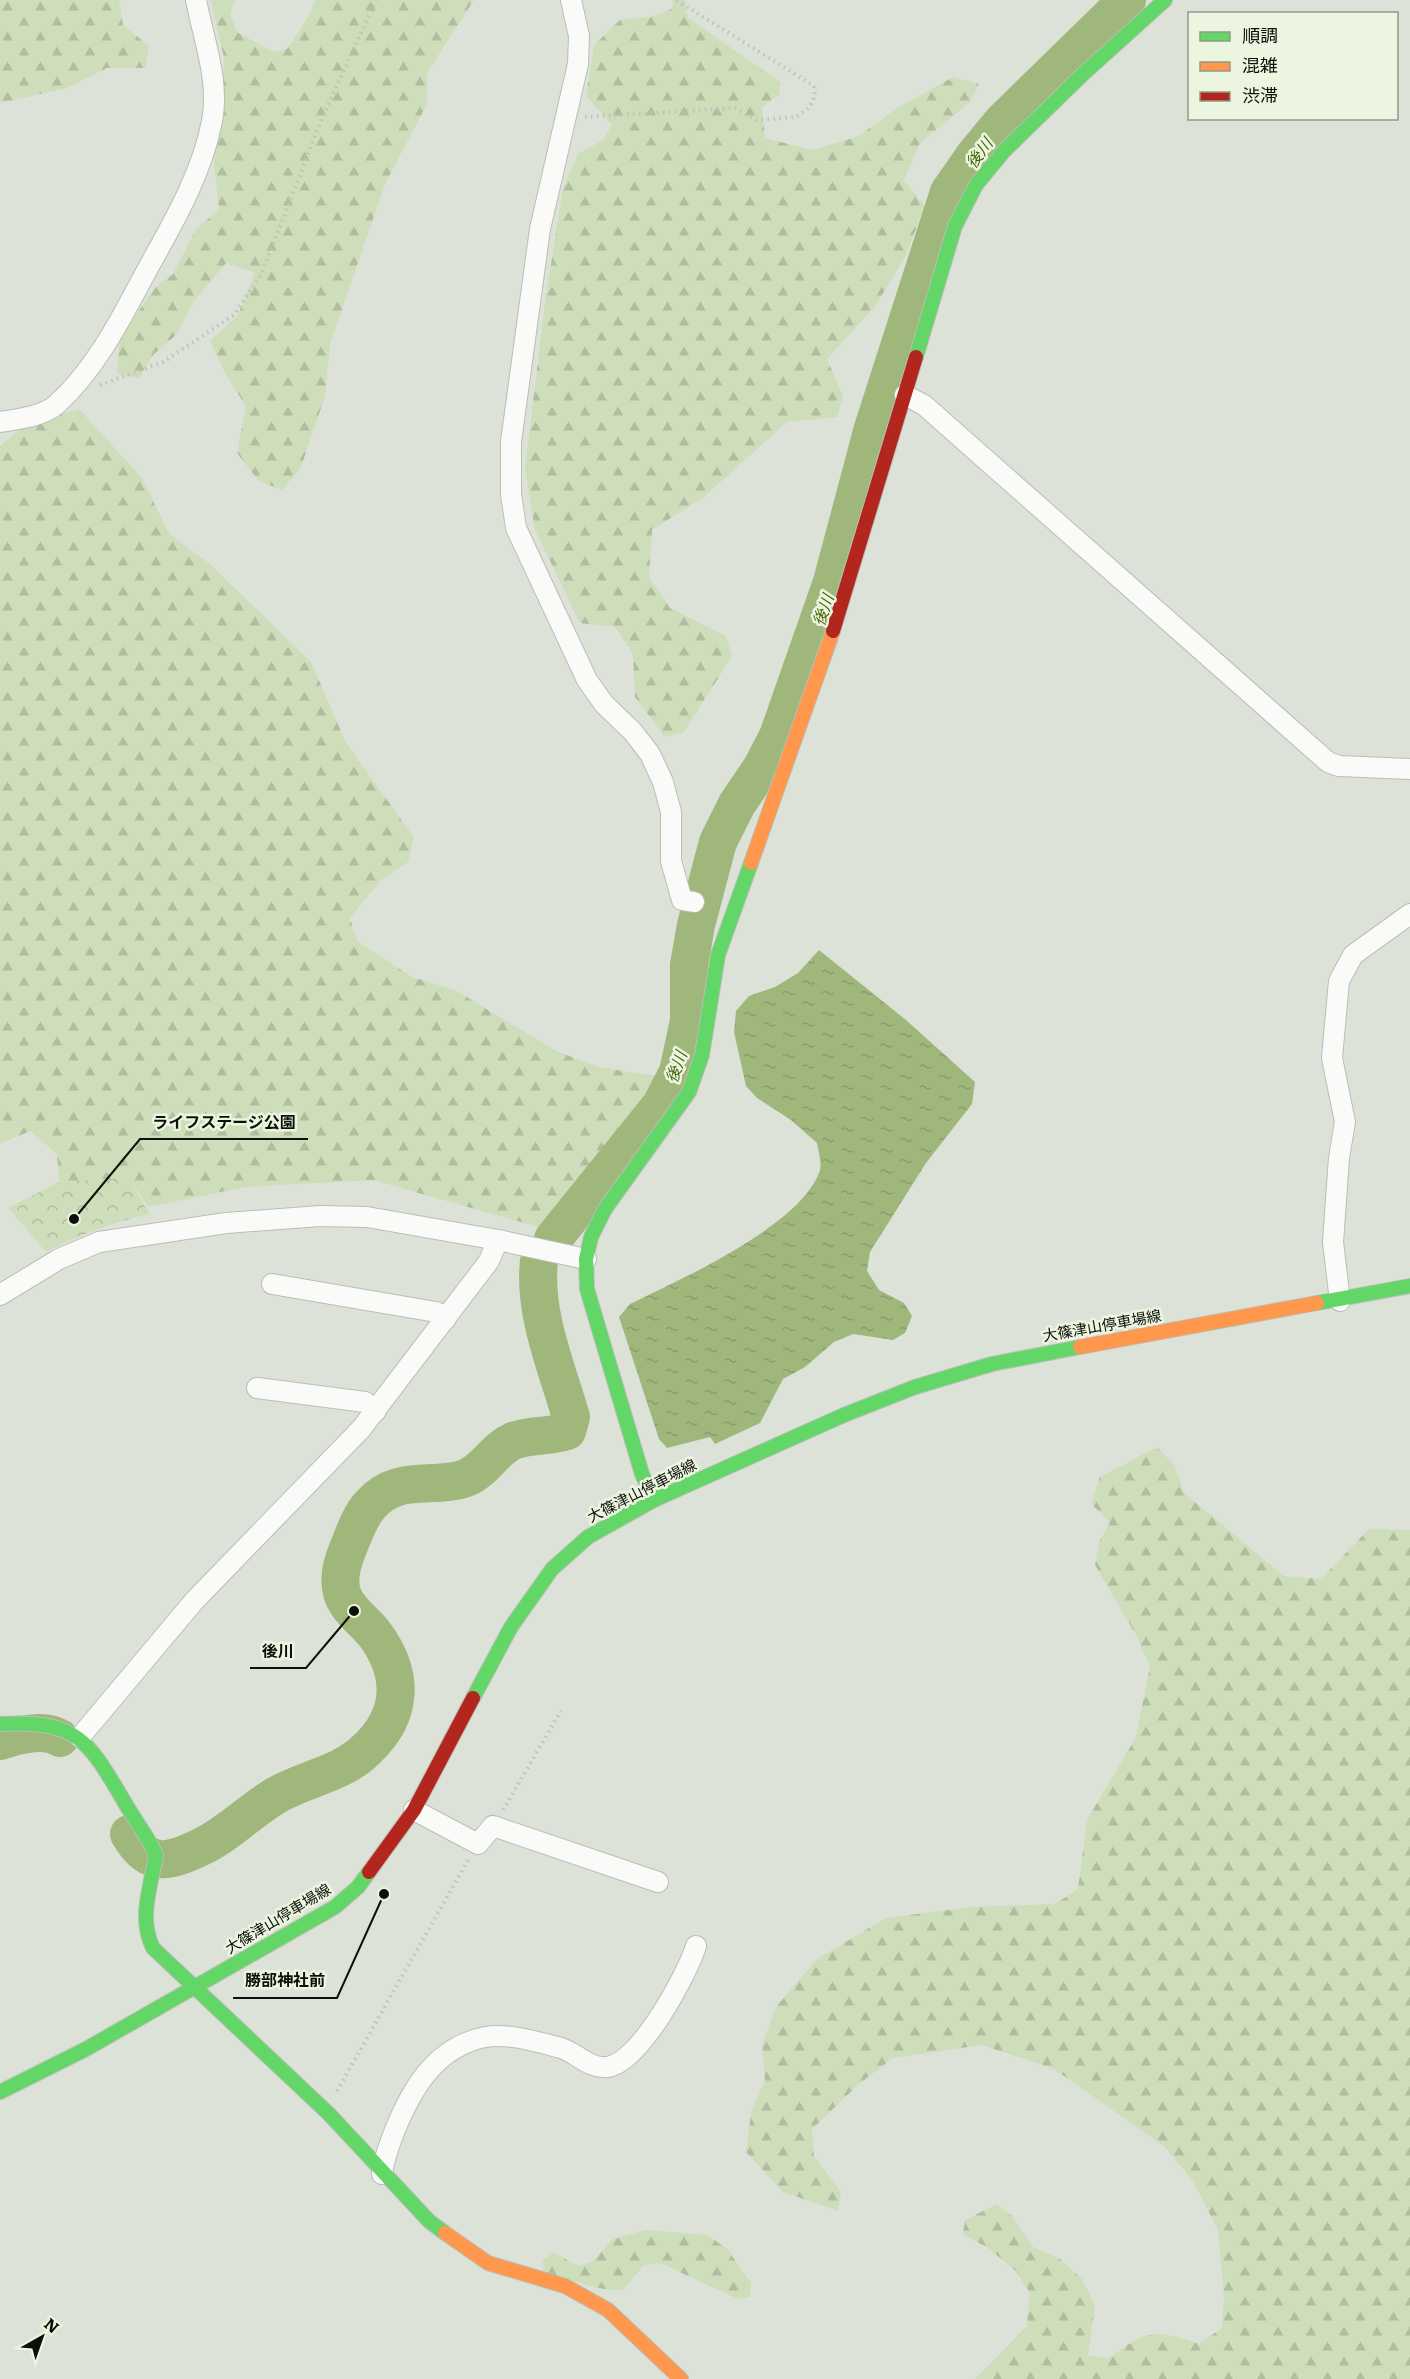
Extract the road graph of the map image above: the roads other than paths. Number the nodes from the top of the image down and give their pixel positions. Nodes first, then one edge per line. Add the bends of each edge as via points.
1 (196, 0) edge
2 (571, 0) edge
3 (1165, 0) edge
4 (905, 394) junction
5 (0, 422) edge
6 (1410, 769) edge
7 (694, 902) dead end
8 (1410, 914) edge
9 (498, 1240) junction
10 (586, 1260) junction
11 (272, 1284) dead end
12 (1410, 1286) edge
13 (0, 1295) edge
14 (1340, 1300) junction
15 (446, 1319) junction
16 (256, 1388) dead end
17 (376, 1411) junction
18 (654, 1500) junction
19 (0, 1724) edge
20 (80, 1737) junction
21 (414, 1810) junction
22 (658, 1882) dead end
23 (696, 1946) dead end
24 (197, 1987) junction
25 (0, 2092) edge
26 (382, 2174) junction
27 (681, 2379) edge

1 - 5 street via 213,85 213,119 201,162 171,229 111,335 78,381 54,406 31,417
2 - 7 street via 579,36 578,55 540,229 511,442 511,494 516,528 587,680 650,754 663,782 671,812 671,861 677,887 682,900
3 - 4 street via 1012,143 976,185 955,226
4 - 6 street via 924,405 1328,762 1339,766
4 - 10 street via 844,600 718,955 702,1055 689,1092 605,1209 591,1237
8 - 14 street via 1353,955 1338,981 1332,1058 1345,1122 1334,1242
9 - 10 street
9 - 13 street via 368,1217 320,1216 226,1223 99,1242 59,1259
9 - 15 street via 489,1261
10 - 18 street via 587,1289 642,1474
11 - 15 street via 436,1312
12 - 14 street, 大篠津山停車場線
14 - 18 street, 大篠津山停車場線 via 992,1364 915,1387 844,1415
15 - 17 street
16 - 17 street via 365,1402
17 - 20 street via 195,1600
18 - 21 street, 大篠津山停車場線 via 588,1538 552,1569 511,1627
19 - 20 street via 55,1725
20 - 24 street via 103,1765 156,1861 146,1938
21 - 22 street via 478,1844 493,1826
21 - 24 street, 大篠津山停車場線 via 380,1860 335,1907
23 - 26 street via 677,1990 645,2037 609,2067 596,2066 564,2049 507,2036 486,2037 461,2045 433,2065 408,2097 383,2161
24 - 25 street, 大篠津山停車場線
24 - 26 street via 329,2114
26 - 27 street via 429,2221 488,2263 565,2286 608,2310

